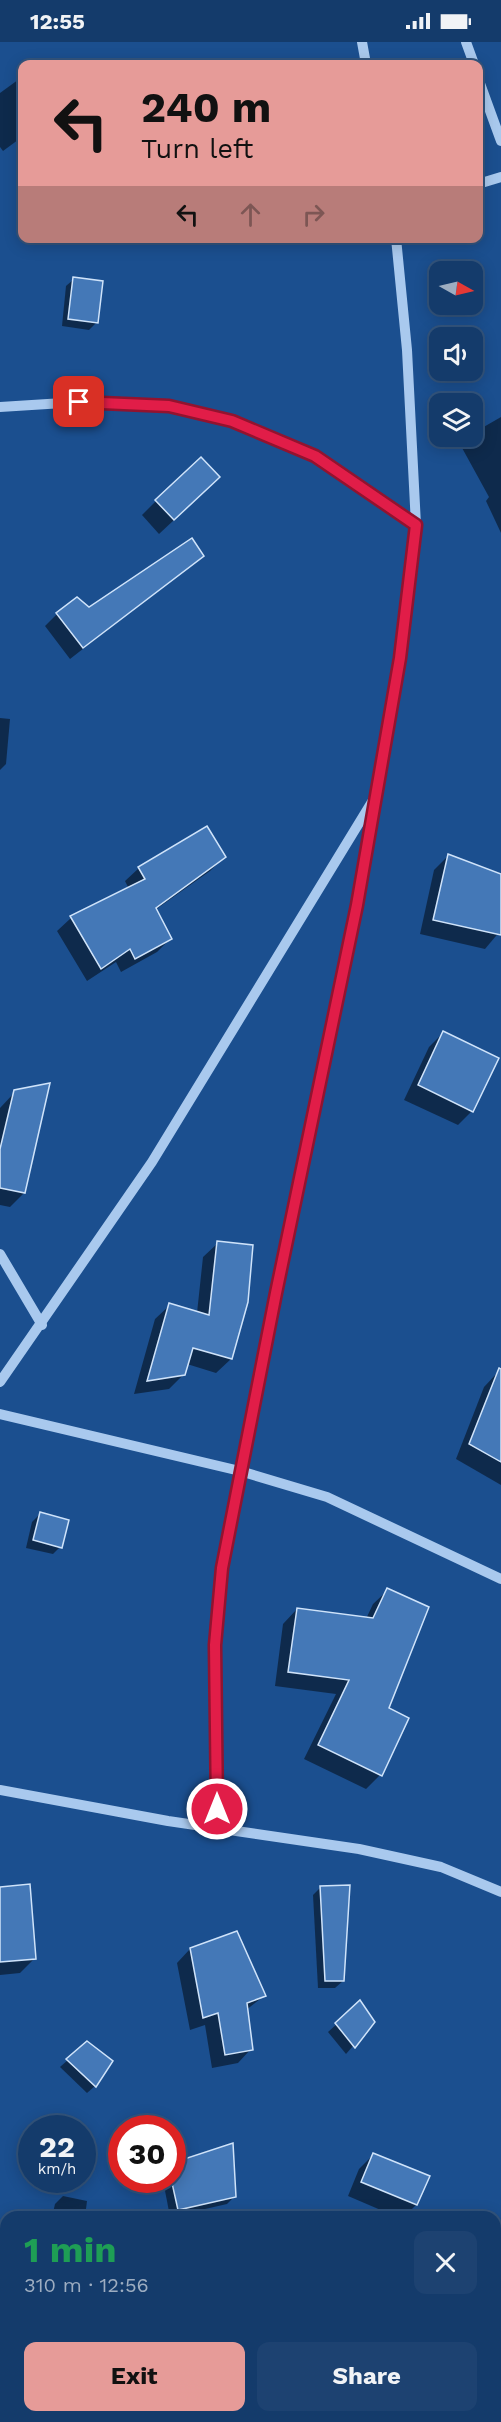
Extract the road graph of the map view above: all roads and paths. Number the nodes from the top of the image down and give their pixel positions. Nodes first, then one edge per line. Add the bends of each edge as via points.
1 (362, 42) edge
2 (466, 42) edge
3 (365, 60) edge
4 (473, 60) edge
5 (483, 92) edge
6 (501, 141) edge
7 (501, 177) edge
8 (483, 182) edge
9 (396, 243) edge
10 (0, 407) edge
11 (416, 525) junction
12 (378, 792) junction
13 (0, 1254) edge
14 (42, 1325) junction
15 (0, 1382) edge
16 (0, 1414) edge
17 (240, 1471) junction
18 (501, 1579) edge
19 (0, 1790) edge
20 (217, 1828) junction
21 (501, 1892) edge

1 - 3 street
2 - 4 street
5 - 6 street
7 - 8 street
9 - 11 street via 407,351
10 - 11 street via 79,402 169,406 232,421 315,456
11 - 12 street
12 - 14 street via 152,1162
12 - 17 street
13 - 14 street
14 - 15 street
16 - 17 street
17 - 18 street via 327,1497
17 - 20 street via 222,1568 215,1645
19 - 20 street
20 - 21 street via 359,1849 441,1867

